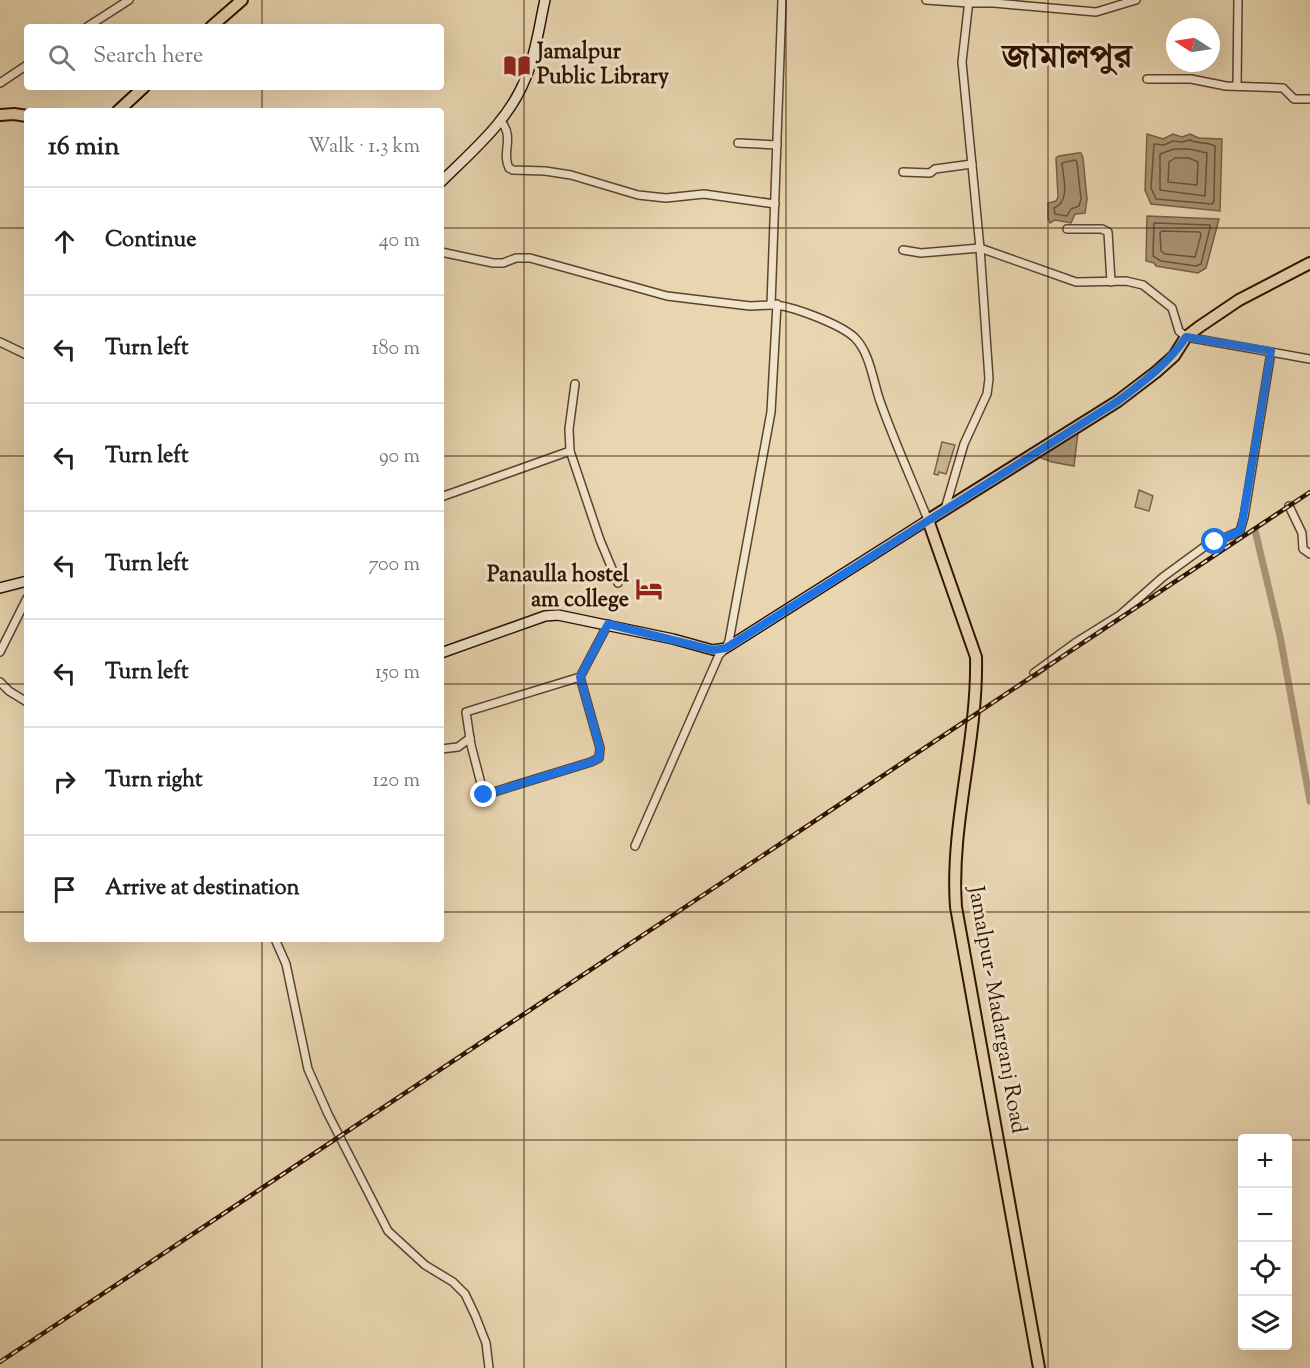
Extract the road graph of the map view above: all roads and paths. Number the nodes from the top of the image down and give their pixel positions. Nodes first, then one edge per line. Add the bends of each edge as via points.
1 (129, 0) edge
2 (242, 0) edge
3 (545, 0) edge
4 (782, 0) edge
5 (926, 0) edge
6 (1136, 0) edge
7 (1238, 0) edge
8 (968, 2) edge
9 (92, 24) edge
10 (214, 24) edge
11 (24, 67) edge
12 (1147, 79) dead end
13 (0, 83) edge
14 (1238, 87) junction
15 (141, 90) edge
16 (1310, 99) edge
17 (121, 108) edge
18 (0, 115) edge
19 (24, 116) edge
20 (501, 121) junction
21 (738, 143) dead end
22 (777, 145) junction
23 (972, 164) junction
24 (903, 172) dead end
25 (444, 179) edge
26 (775, 204) junction
27 (1067, 229) dead end
28 (980, 248) junction
29 (903, 250) dead end
30 (444, 253) edge
31 (1310, 263) edge
32 (1111, 282) junction
33 (774, 305) junction
34 (1186, 337) junction
35 (0, 342) edge
36 (1271, 351) junction
37 (24, 354) edge
38 (1310, 359) edge
39 (575, 384) dead end
40 (570, 451) junction
41 (444, 496) edge
42 (1289, 506) dead end
43 (945, 509) junction
44 (928, 520) junction
45 (1310, 554) edge
46 (22, 583) edge
47 (618, 583) dead end
48 (0, 588) edge
49 (24, 604) edge
50 (608, 624) junction
51 (726, 648) junction
52 (0, 652) edge
53 (444, 652) edge
54 (1034, 673) dead end
55 (580, 677) junction
56 (0, 682) edge
57 (24, 700) edge
58 (470, 738) junction
59 (459, 747) junction
60 (444, 749) edge
61 (473, 753) junction
62 (635, 846) dead end
63 (277, 942) edge
64 (489, 1368) edge
65 (1039, 1368) edge

1 - 9 street
2 - 10 main road
3 - 20 main road via 526,77
4 - 22 street
5 - 8 street
6 - 8 street via 1096,12
7 - 14 street
8 - 23 street via 962,62
11 - 13 street
12 - 14 street via 1191,79
14 - 16 street via 1283,88 1294,99
15 - 17 main road
18 - 19 main road
20 - 25 main road
20 - 26 street via 508,130 507,162 513,170 571,175 638,195 704,195
21 - 22 street
22 - 26 street
23 - 24 street via 930,173
23 - 28 street
26 - 33 street
27 - 32 street via 1108,232
28 - 29 street via 921,254
28 - 32 street via 1076,282
28 - 43 street via 987,394 961,454
30 - 33 street via 493,263 530,258 667,296 750,306
31 - 34 main road via 1239,300
32 - 34 street via 1126,280 1143,285 1172,308 1179,331
33 - 44 street via 832,323 855,337
33 - 51 street via 771,412
34 - 36 street
34 - 43 main road via 1174,356 1118,401
35 - 37 street
36 - 38 street
36 - 54 street via 1240,531 1204,547 1120,615
39 - 40 street
40 - 41 street
40 - 47 street
42 - 45 street via 1302,532 1303,549
43 - 44 main road
44 - 51 main road
44 - 65 main road, Jamalpur- Madarganj Road via 975,657 971,735 954,878 956,907
46 - 48 main road
49 - 52 street
50 - 51 main road via 713,650
50 - 53 main road via 545,616
50 - 55 street
51 - 62 street via 719,655
55 - 58 street via 466,712
55 - 61 street via 600,748 599,758 484,795
56 - 57 street
58 - 59 street
58 - 61 street
59 - 60 street
59 - 61 street
63 - 64 street via 286,964 308,1069 328,1114 388,1232 465,1294 486,1343

